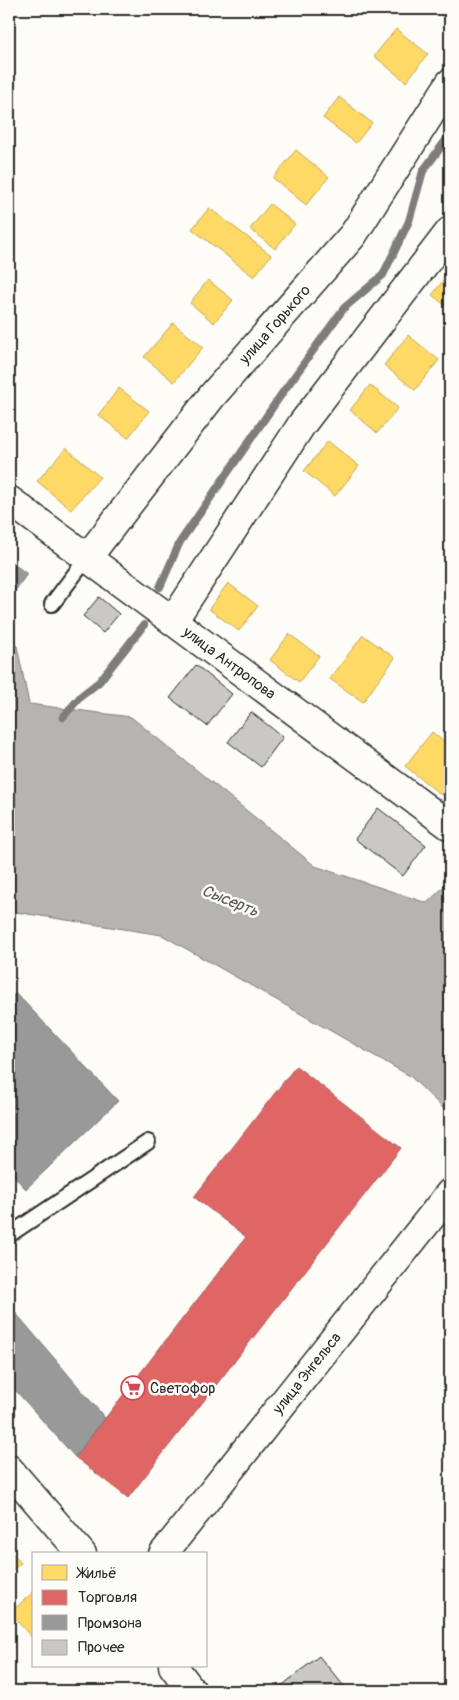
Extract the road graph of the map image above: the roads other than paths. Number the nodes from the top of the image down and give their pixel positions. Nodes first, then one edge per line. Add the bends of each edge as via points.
1 (450, 83) edge
2 (450, 230) edge
3 (9, 500) edge
4 (87, 558) junction
5 (52, 604) dead end
6 (173, 622) junction
7 (450, 826) edge
8 (148, 1142) dead end
9 (450, 1193) edge
10 (9, 1235) edge
11 (9, 1469) edge
12 (80, 1552) edge
13 (164, 1552) edge
14 (175, 1668) edge
15 (192, 1691) edge

1 - 4 street, улица Горького via 354,235 212,396
2 - 6 street via 302,424
3 - 4 street, улица Антропова
4 - 5 lane
4 - 6 street, улица Антропова
6 - 7 street, улица Антропова
8 - 10 lane
9 - 13 street, улица Энгельса
11 - 12 street
14 - 15 street

